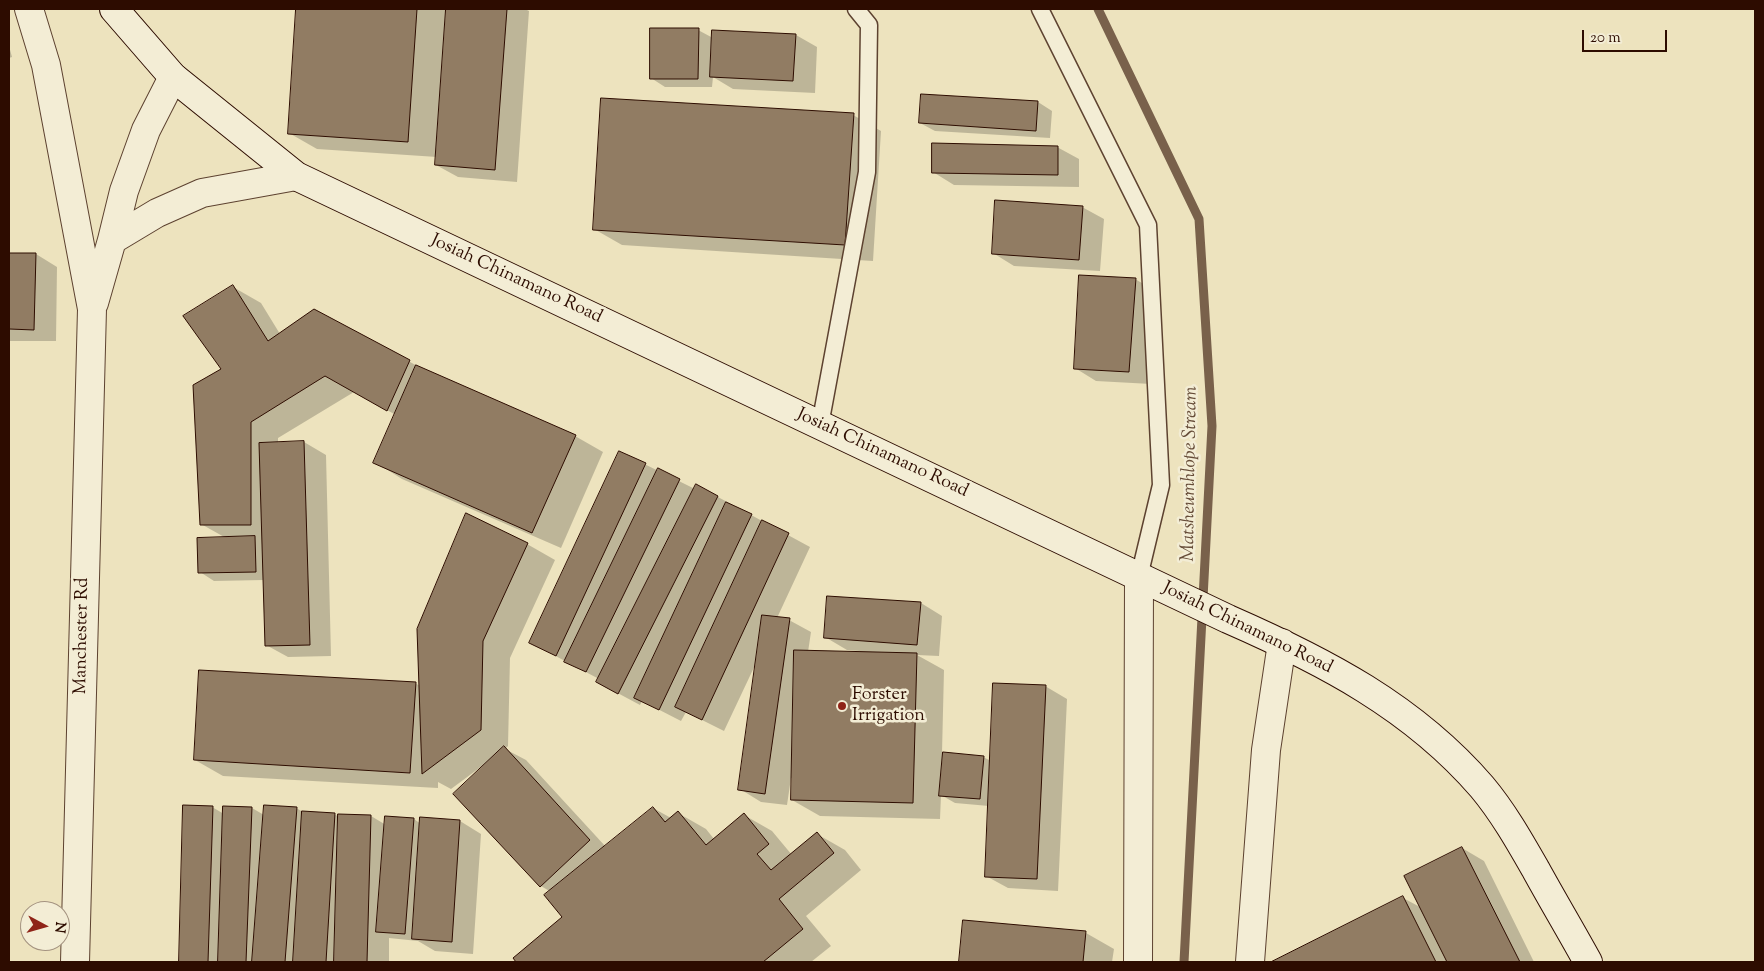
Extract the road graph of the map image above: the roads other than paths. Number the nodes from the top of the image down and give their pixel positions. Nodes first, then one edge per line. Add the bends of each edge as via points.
1 (29, 9) edge
2 (114, 9) edge
3 (856, 9) edge
4 (1040, 9) edge
5 (173, 77) junction
6 (296, 176) junction
7 (112, 240) junction
8 (92, 310) junction
9 (820, 425) junction
10 (1146, 580) junction
11 (1282, 643) junction
12 (75, 962) edge
13 (1138, 962) edge
14 (1250, 962) edge
15 (1588, 962) edge

1 - 8 street via 48,75
2 - 5 street, Josiah Chinamano Road
3 - 9 lane via 869,25 867,172
4 - 10 lane via 1148,225 1160,485
5 - 6 street, Josiah Chinamano Road
5 - 7 street via 146,130 124,191
6 - 7 street via 202,193 157,213
6 - 9 street, Josiah Chinamano Road
7 - 8 street
8 - 12 street, Manchester Rd
9 - 10 street, Josiah Chinamano Road
10 - 11 street, Josiah Chinamano Road
10 - 13 street
11 - 14 street via 1266,750
11 - 15 street, Josiah Chinamano Road via 1357,682 1395,707 1435,739 1483,788 1517,837

